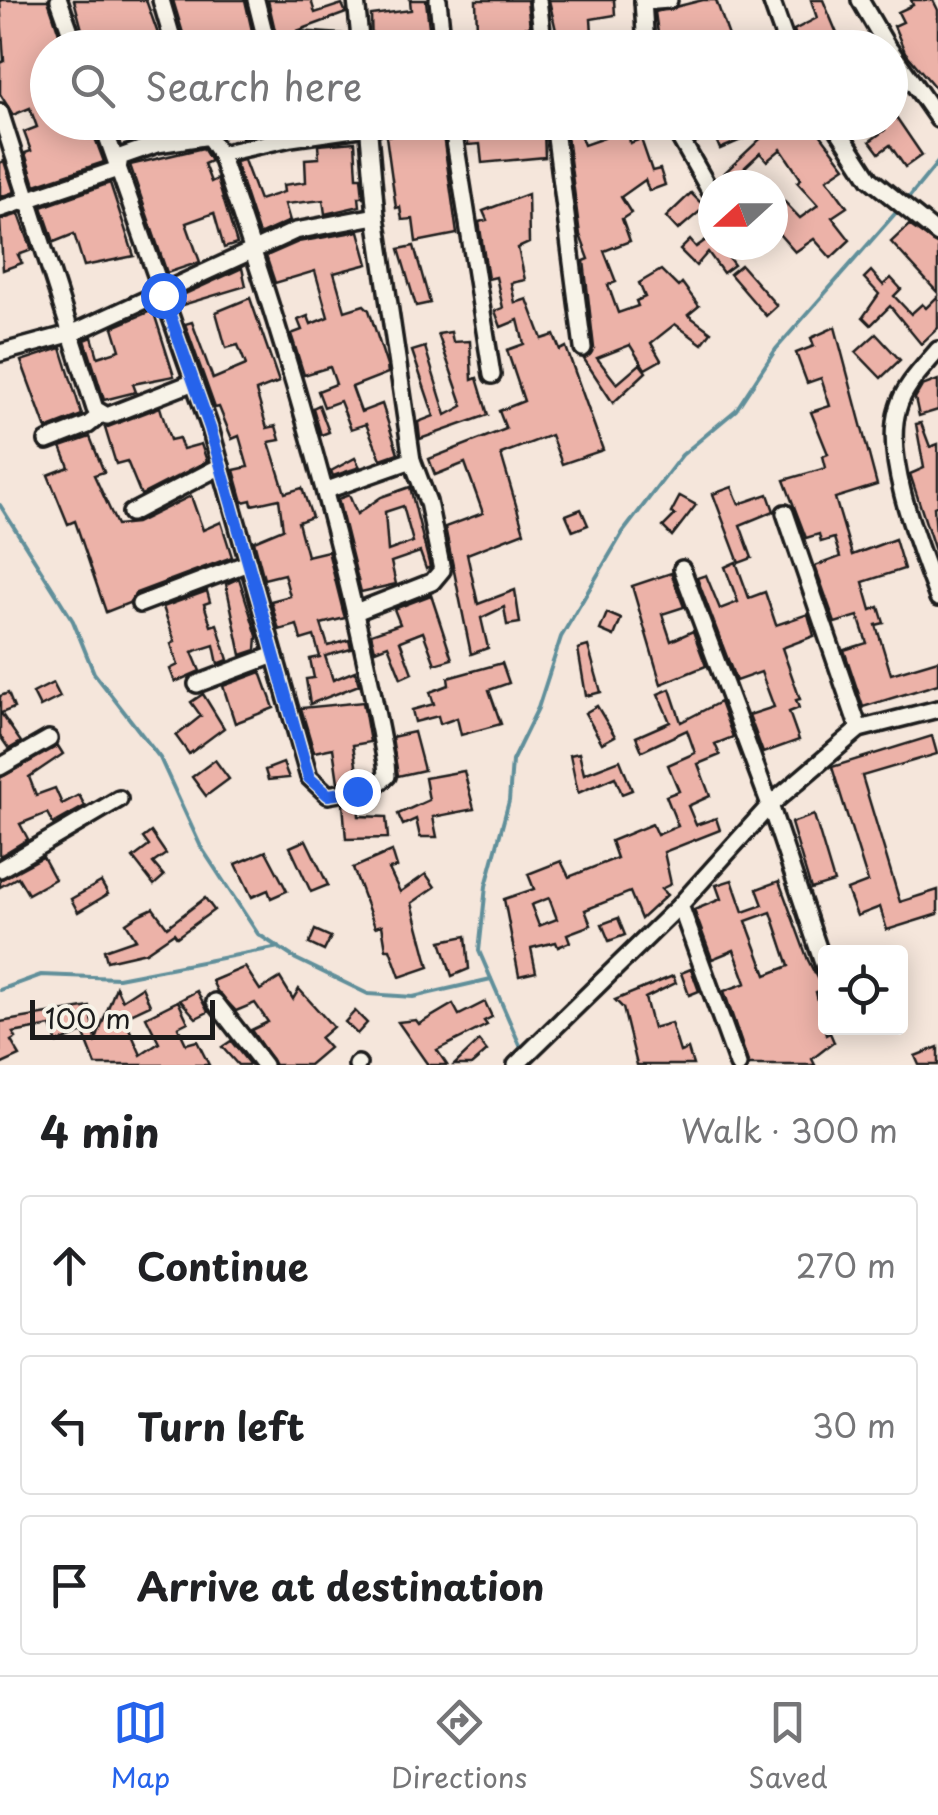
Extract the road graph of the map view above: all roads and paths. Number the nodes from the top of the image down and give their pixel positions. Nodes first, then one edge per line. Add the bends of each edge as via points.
1 (60, 0) edge
2 (161, 0) edge
3 (256, 0) edge
4 (356, 0) edge
5 (438, 0) edge
6 (538, 0) edge
7 (669, 0) edge
8 (771, 0) edge
9 (860, 0) edge
10 (643, 1) edge
11 (70, 30) edge
12 (170, 30) edge
13 (264, 30) edge
14 (359, 30) edge
15 (441, 30) edge
16 (542, 30) edge
17 (645, 30) edge
18 (782, 30) edge
19 (878, 30) edge
20 (908, 76) edge
21 (0, 112) edge
22 (938, 118) edge
23 (108, 140) edge
24 (187, 140) edge
25 (212, 140) edge
26 (260, 140) edge
27 (370, 140) edge
28 (455, 140) edge
29 (556, 140) edge
30 (681, 140) edge
31 (845, 140) edge
32 (220, 154) junction
33 (118, 169) junction
34 (698, 170) edge
35 (30, 200) junction
36 (0, 209) edge
37 (376, 216) junction
38 (938, 234) edge
39 (254, 250) junction
40 (163, 295) junction
41 (73, 333) junction
42 (583, 348) dead end
43 (938, 350) edge
44 (0, 353) edge
45 (492, 375) dead end
46 (194, 382) junction
47 (100, 416) junction
48 (47, 441) dead end
49 (412, 460) junction
50 (222, 466) junction
51 (327, 490) junction
52 (131, 513) dead end
53 (785, 513) dead end
54 (248, 563) junction
55 (682, 569) dead end
56 (933, 569) edge
57 (938, 598) edge
58 (140, 604) dead end
59 (358, 611) junction
60 (274, 655) junction
61 (198, 684) dead end
62 (938, 709) edge
63 (859, 730) junction
64 (50, 740) dead end
65 (0, 767) edge
66 (119, 799) dead end
67 (770, 804) junction
68 (0, 870) edge
69 (680, 905) junction
70 (818, 948) edge
71 (215, 1002) dead end
72 (264, 1065) edge
73 (516, 1065) edge
74 (738, 1065) edge

1 - 11 street
2 - 12 street
3 - 13 street
4 - 14 street
5 - 15 street
6 - 16 street
7 - 10 street
8 - 18 street
9 - 19 street
10 - 17 street
20 - 22 street
21 - 35 street
23 - 33 street
24 - 33 street via 141,148 120,157
25 - 32 street
26 - 32 street
27 - 37 street
28 - 45 street
29 - 42 street
30 - 34 street
31 - 38 street via 870,179
32 - 39 street
33 - 35 street
33 - 40 street
35 - 36 street
35 - 41 street
37 - 39 street via 295,231
37 - 49 street
39 - 40 street
39 - 51 street
40 - 41 street
40 - 46 street
41 - 44 street
41 - 47 street
43 - 56 street via 899,402 895,418 904,497
46 - 47 street
46 - 50 street
47 - 48 street
49 - 51 street
49 - 59 street via 442,570 439,578
50 - 52 street
50 - 54 street
51 - 59 street
53 - 63 street
54 - 58 street
54 - 60 street
55 - 67 street
56 - 57 street
59 - 60 street via 386,763 387,776 374,788 328,795 314,785
60 - 61 street
62 - 63 street
63 - 67 street
64 - 65 street
66 - 68 street
67 - 69 street
67 - 70 street
69 - 73 street
69 - 74 street
71 - 72 street

